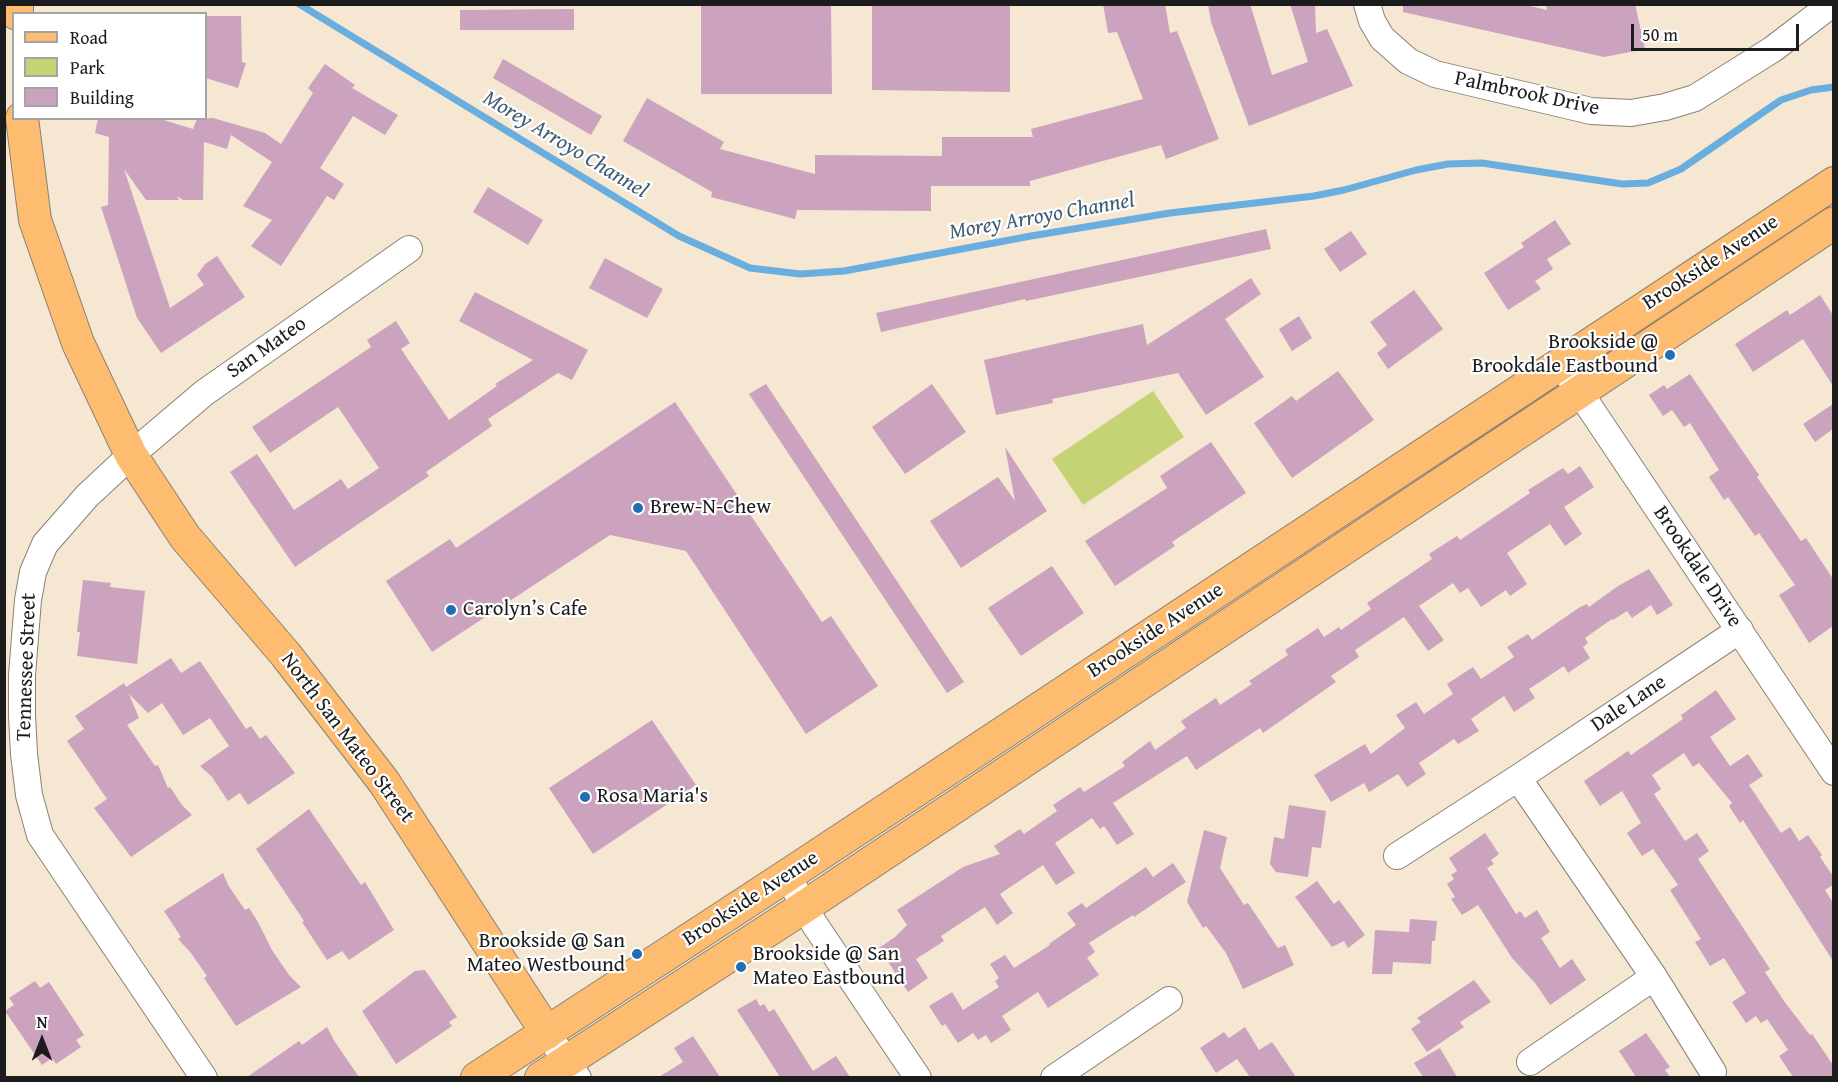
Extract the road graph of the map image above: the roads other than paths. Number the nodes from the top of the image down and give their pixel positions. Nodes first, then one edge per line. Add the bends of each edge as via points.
1 (1367, 4) edge
2 (1832, 4) edge
3 (22, 120) edge
4 (1829, 196) edge
5 (1833, 223) edge
6 (408, 249) dead end
7 (1560, 363) junction
8 (1580, 392) junction
9 (131, 454) junction
10 (1740, 630) junction
11 (1833, 772) edge
12 (1518, 778) junction
13 (1397, 856) dead end
14 (788, 875) junction
15 (804, 908) junction
16 (1654, 977) junction
17 (1169, 1000) dead end
18 (547, 1033) junction
19 (1530, 1062) dead end
20 (561, 1072) edge
21 (1713, 1072) dead end
22 (204, 1077) edge
23 (477, 1077) edge
24 (918, 1077) edge
25 (1054, 1077) edge

1 - 2 street, Palmbrook Drive via 1382,38 1408,61 1435,74 1591,111 1630,113 1695,98 1773,49
3 - 9 main road via 35,220 78,343
4 - 7 main road, Brookside Avenue
5 - 8 main road, Brookside Avenue
6 - 9 street, San Mateo via 204,393
7 - 8 street, Brookdale Drive
7 - 14 main road, Brookside Avenue
8 - 10 street, Brookdale Drive
8 - 15 main road, Brookside Avenue
9 - 18 main road, North San Mateo Street via 184,537 286,655 384,782
9 - 22 street, Tennessee Street via 45,544 33,572 22,675 24,754 29,795 40,835
10 - 11 street, Brookdale Drive
10 - 12 street, Dale Lane
12 - 13 street, Dale Lane
12 - 16 street
14 - 15 street
14 - 18 main road, Brookside Avenue
15 - 20 main road, Brookside Avenue
15 - 24 street
16 - 19 street
16 - 21 street
17 - 25 street
18 - 20 street
18 - 23 main road, Brookside Avenue

